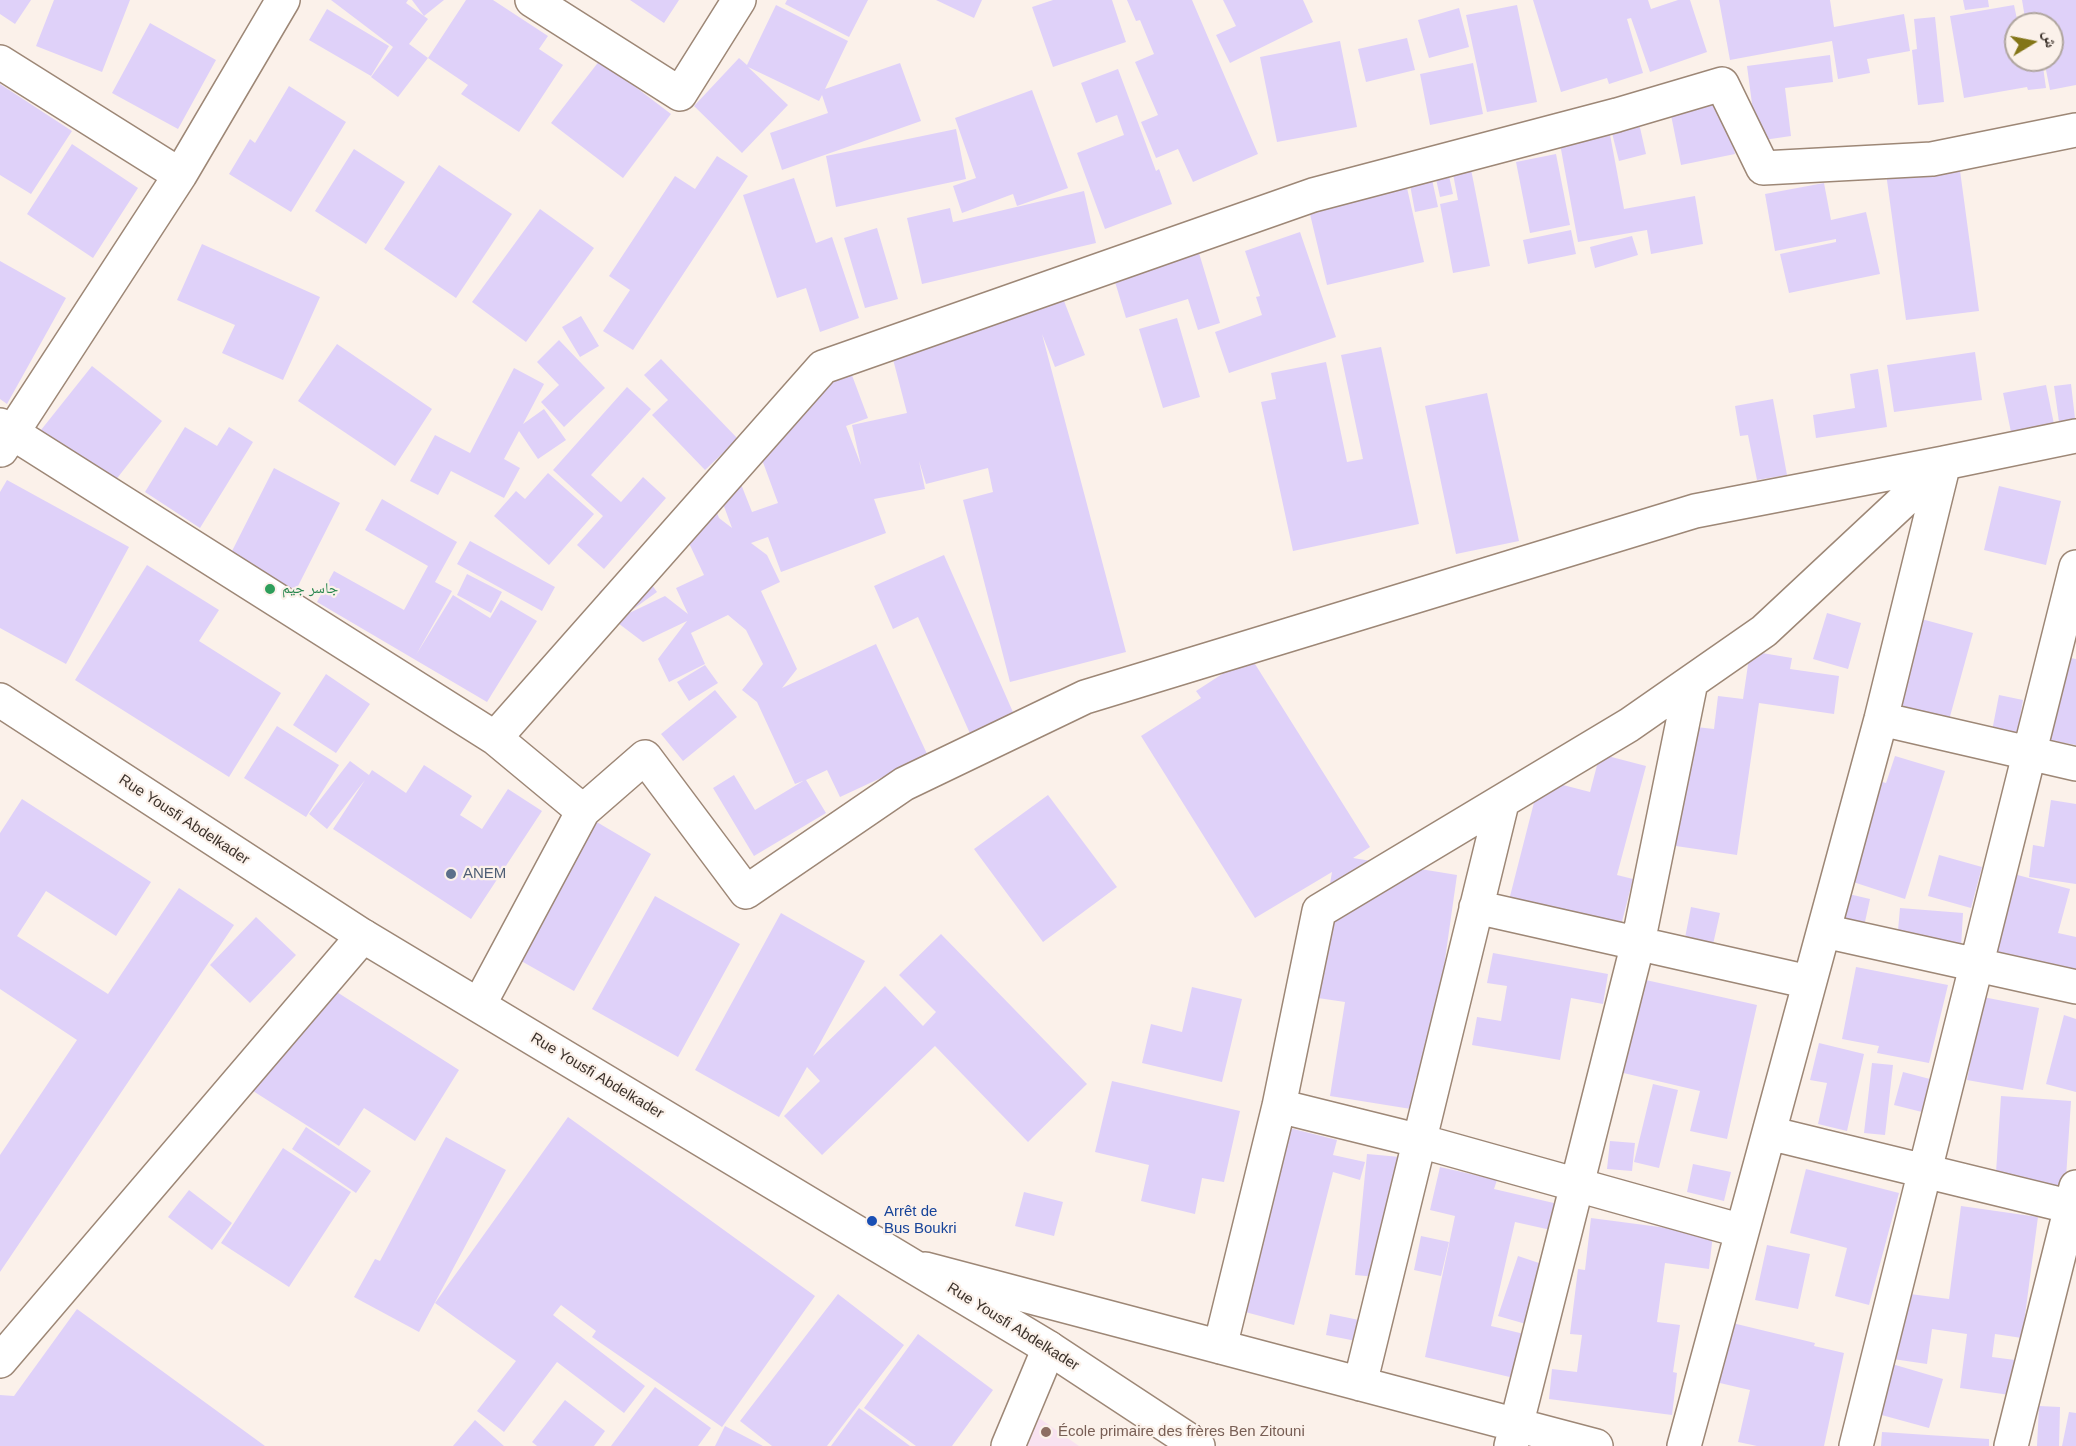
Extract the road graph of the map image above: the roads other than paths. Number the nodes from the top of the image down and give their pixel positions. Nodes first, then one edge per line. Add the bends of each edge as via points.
1 (283, 0) edge
2 (532, 0) edge
3 (739, 0) edge
4 (0, 62) edge
5 (2076, 130) edge
6 (180, 176) junction
7 (4, 436) edge
8 (2076, 436) edge
9 (1944, 463) junction
10 (2076, 567) edge
11 (1691, 682) junction
12 (4, 711) edge
13 (1881, 719) junction
14 (495, 738) junction
15 (2030, 753) junction
16 (2076, 764) edge
17 (1502, 803) junction
18 (583, 811) junction
19 (1476, 908) junction
20 (1824, 931) junction
21 (363, 936) junction
22 (1638, 944) junction
23 (1977, 965) junction
24 (1809, 982) junction
25 (2076, 987) edge
26 (479, 1005) junction
27 (1279, 1107) junction
28 (1769, 1132) junction
29 (1420, 1141) junction
30 (1925, 1171) junction
31 (1576, 1184) junction
32 (2074, 1200) edge
33 (1742, 1231) junction
34 (912, 1266) junction
35 (1220, 1347) junction
36 (1049, 1348) junction
37 (0, 1361) edge
38 (1360, 1384) junction
39 (1513, 1436) edge
40 (1008, 1446) edge
41 (1198, 1446) edge
42 (1596, 1446) edge
43 (1684, 1446) edge
44 (1856, 1446) edge
45 (2011, 1446) edge

1 - 6 street
2 - 3 street via 680,94
4 - 6 street
5 - 14 street via 1932,159 1763,168 1722,84 1617,116 1313,195 823,367
6 - 7 street
7 - 14 street
8 - 9 street
9 - 11 street via 1764,631
9 - 13 street
9 - 18 street via 1695,512 1085,697 904,784 746,892 645,757
10 - 15 street
11 - 17 street
11 - 22 street
12 - 21 street, Rue Yousfi Abdelkader
13 - 15 street
13 - 20 street
14 - 18 street
15 - 16 street
15 - 23 street
17 - 19 street
17 - 27 street via 1319,911
18 - 26 street
19 - 22 street
19 - 29 street
20 - 23 street
20 - 24 street
21 - 26 street, Rue Yousfi Abdelkader
21 - 37 street
22 - 24 street
22 - 31 street
23 - 25 street
23 - 30 street
24 - 28 street
26 - 34 street, Rue Yousfi Abdelkader
27 - 29 street
27 - 35 street
28 - 30 street
28 - 33 street
29 - 31 street
29 - 38 street
30 - 32 street
30 - 44 street
31 - 33 street
31 - 39 street
32 - 45 street
33 - 43 street
34 - 35 street
34 - 36 street, Rue Yousfi Abdelkader
35 - 38 street
36 - 40 street
36 - 41 street, Rue Yousfi Abdelkader
38 - 39 street
39 - 42 street

